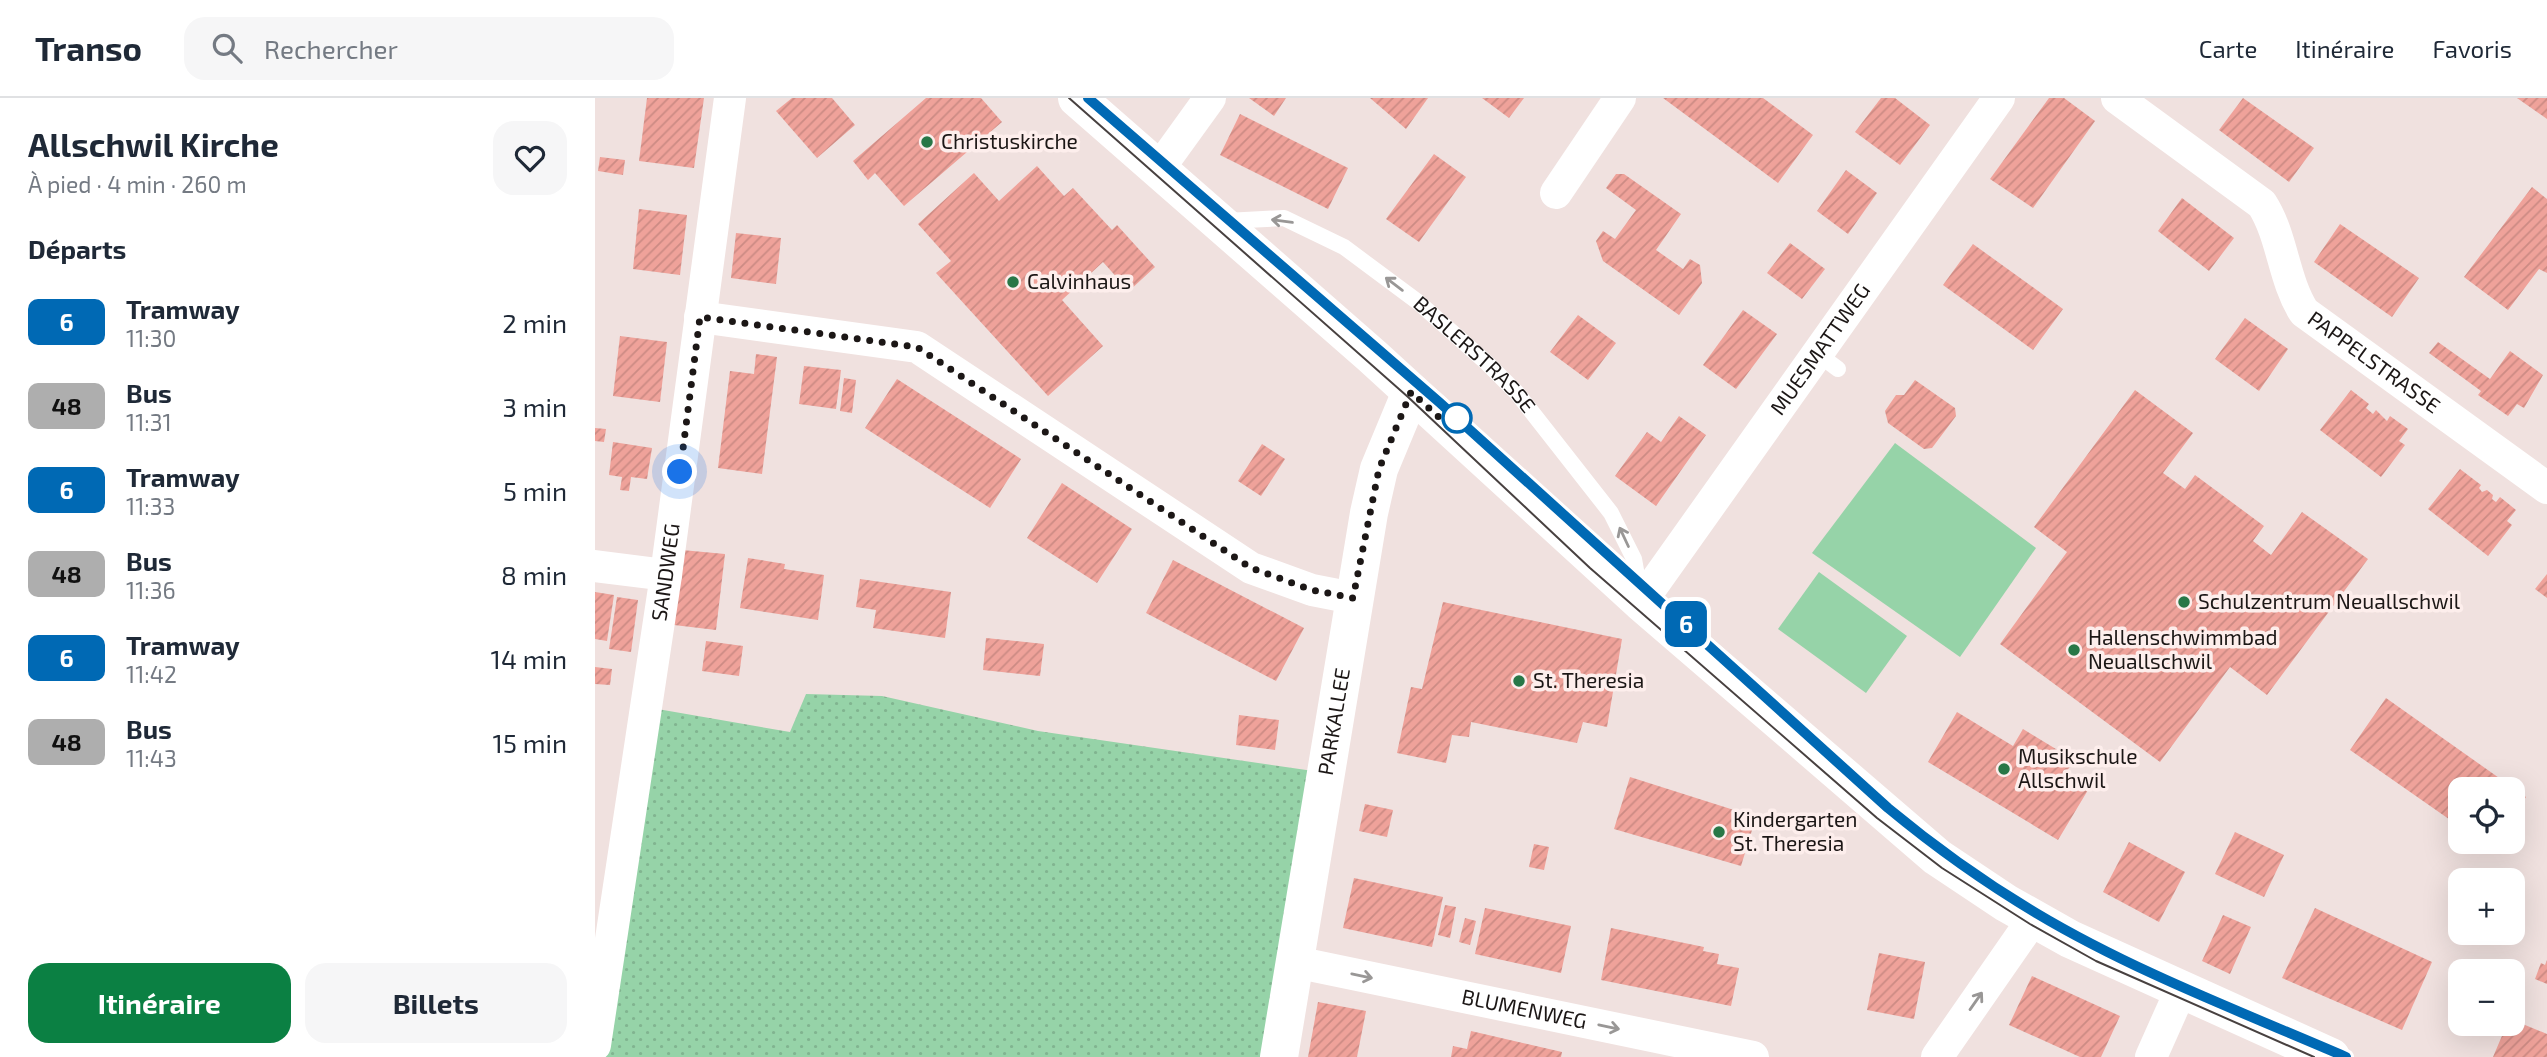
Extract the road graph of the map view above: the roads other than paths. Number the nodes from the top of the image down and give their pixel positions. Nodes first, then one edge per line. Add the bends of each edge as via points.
1 (730, 98) edge
2 (1077, 98) edge
3 (1210, 98) edge
4 (1620, 98) edge
5 (1999, 98) edge
6 (2117, 98) edge
7 (1158, 170) junction
8 (1556, 193) dead end
9 (1215, 219) junction
10 (700, 317) junction
11 (1411, 392) junction
12 (2547, 488) edge
13 (595, 566) edge
14 (666, 575) junction
15 (1353, 598) junction
16 (1641, 602) junction
17 (2033, 919) junction
18 (1295, 962) junction
19 (2180, 992) junction
20 (595, 1045) edge
21 (1279, 1057) edge
22 (1753, 1057) edge
23 (1937, 1057) edge
24 (2151, 1057) edge
25 (2331, 1057) edge

1 - 10 street, SANDWEG
2 - 7 main road
3 - 7 street
4 - 8 street
5 - 16 street, MUESMATTWEG via 1828,362
6 - 12 street, PAPPELSTRASSE via 2262,204 2273,221 2294,297 2304,312
7 - 9 main road
9 - 11 main road
16 -> 9 lane, BASLERSTRASSE via 1634,559 1611,513 1517,393 1478,355 1418,302 1344,247 1284,218
10 - 14 street, SANDWEG
10 - 15 street via 917,347 1251,568 1312,590
11 - 15 main road, PARKALLEE via 1379,469
11 - 16 main road
13 - 14 street
14 - 20 street, SANDWEG
15 - 18 main road, PARKALLEE
16 - 17 main road via 1937,857
17 - 19 main road
23 -> 17 street
18 - 21 main road, PARKALLEE
18 -> 22 street, BLUMENWEG
19 - 24 street
19 - 25 main road

